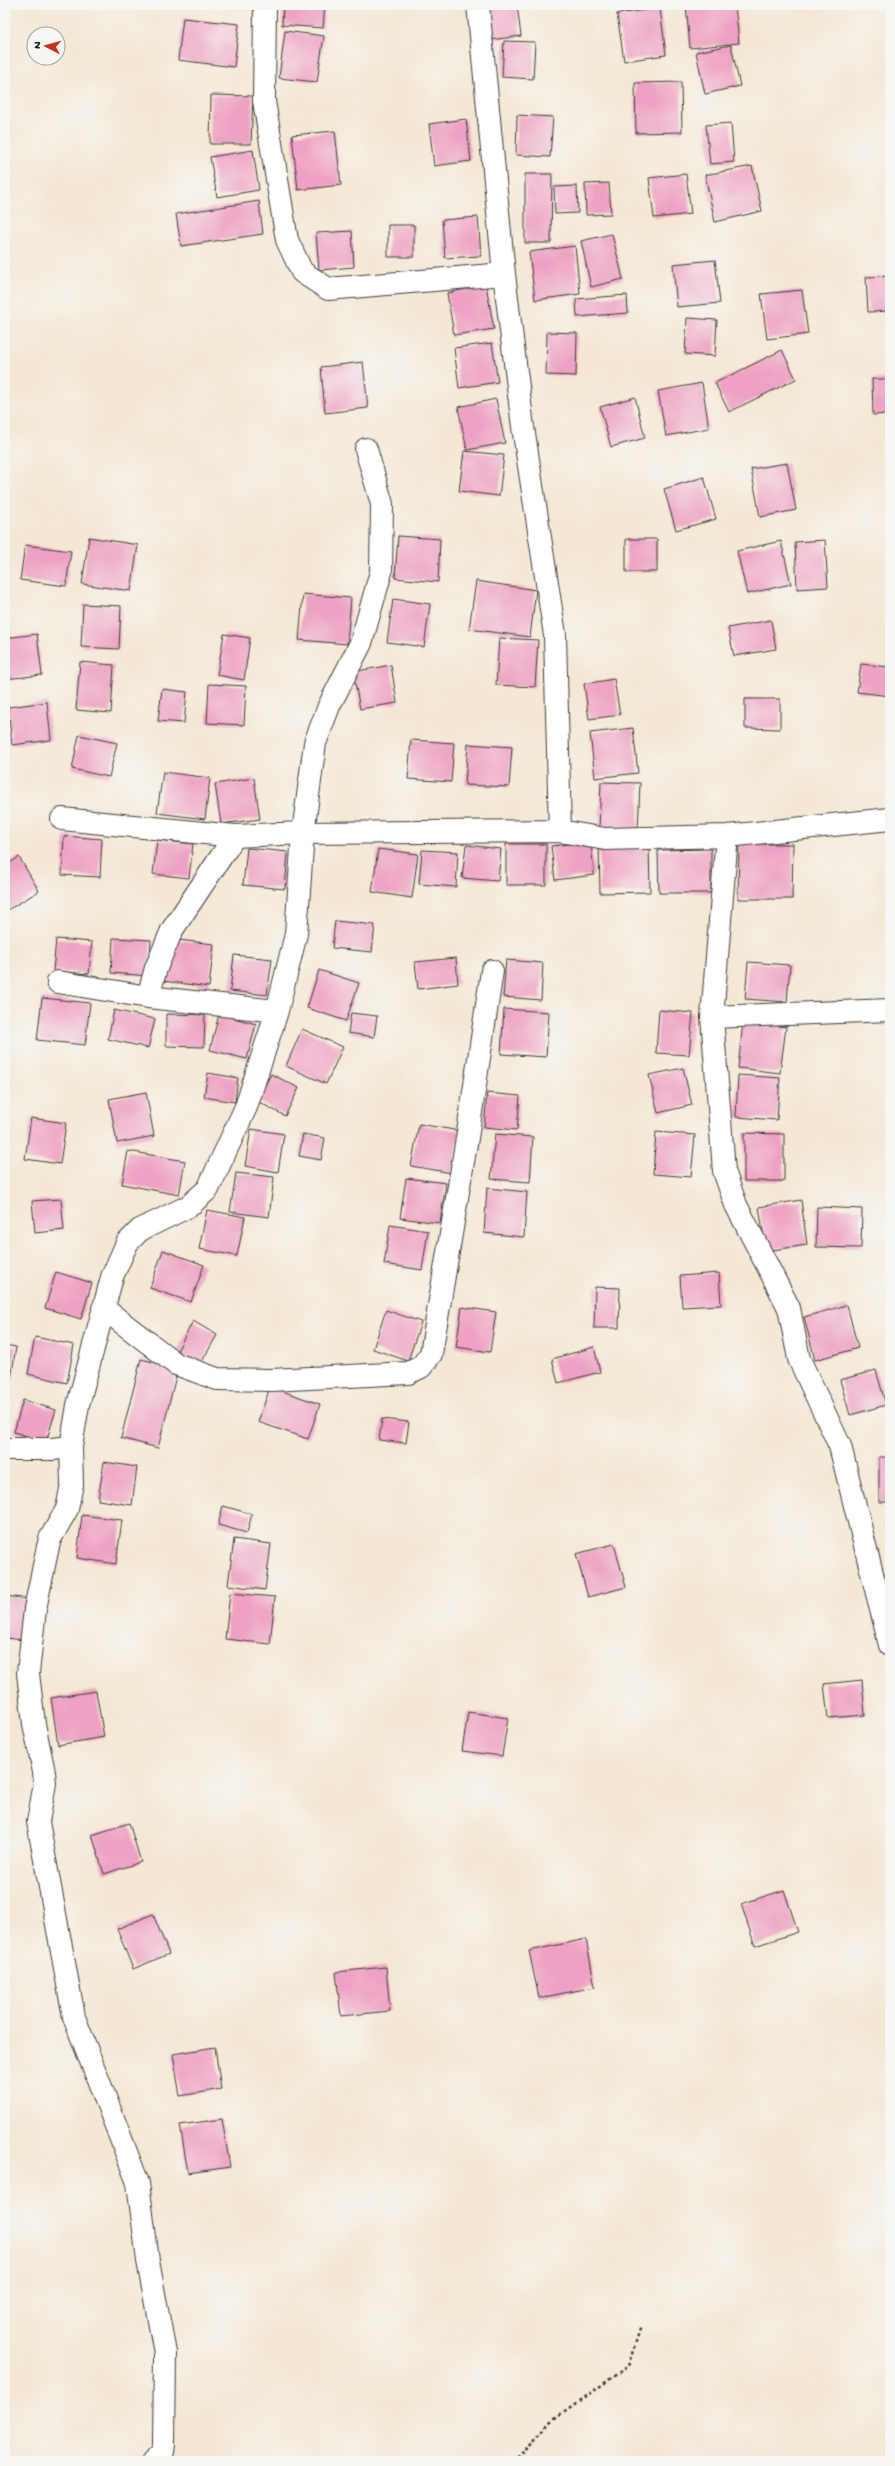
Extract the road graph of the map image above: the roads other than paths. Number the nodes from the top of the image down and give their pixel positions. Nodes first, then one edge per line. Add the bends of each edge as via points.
1 (266, 5) edge
2 (478, 5) edge
3 (504, 274) junction
4 (366, 449) dead end
5 (62, 818) dead end
6 (890, 819) edge
7 (560, 832) junction
8 (303, 833) junction
9 (235, 836) junction
10 (727, 836) junction
11 (492, 971) dead end
12 (58, 982) dead end
13 (148, 997) junction
14 (890, 1010) edge
15 (277, 1011) junction
16 (712, 1017) junction
17 (103, 1308) junction
18 (71, 1447) junction
19 (5, 1449) edge
20 (890, 1644) edge
21 (153, 2461) edge

1 - 3 street via 264,101 287,240 302,272 328,289
2 - 3 street
3 - 7 street via 523,427 555,635
4 - 8 street via 382,504 381,572 361,643 329,706 315,743
5 - 9 street
6 - 10 street
7 - 8 street
7 - 10 street via 605,839
8 - 9 street
8 - 15 street via 296,934
9 - 13 street via 172,930 156,968
10 - 16 street
11 - 17 street via 431,1354 421,1367 408,1373 271,1380 217,1379 176,1364
12 - 13 street
13 - 15 street
14 - 16 street
15 - 17 street via 246,1107 208,1189 189,1206 140,1230 127,1243 112,1277
16 - 20 street via 724,1171 736,1205 789,1308 798,1359 840,1446
17 - 18 street via 78,1405
18 - 19 street
18 - 21 street via 72,1484 67,1509 50,1539 47,1551 28,1673 45,1783 38,1822 74,2017 138,2183 148,2261 165,2353 164,2444 163,2452

